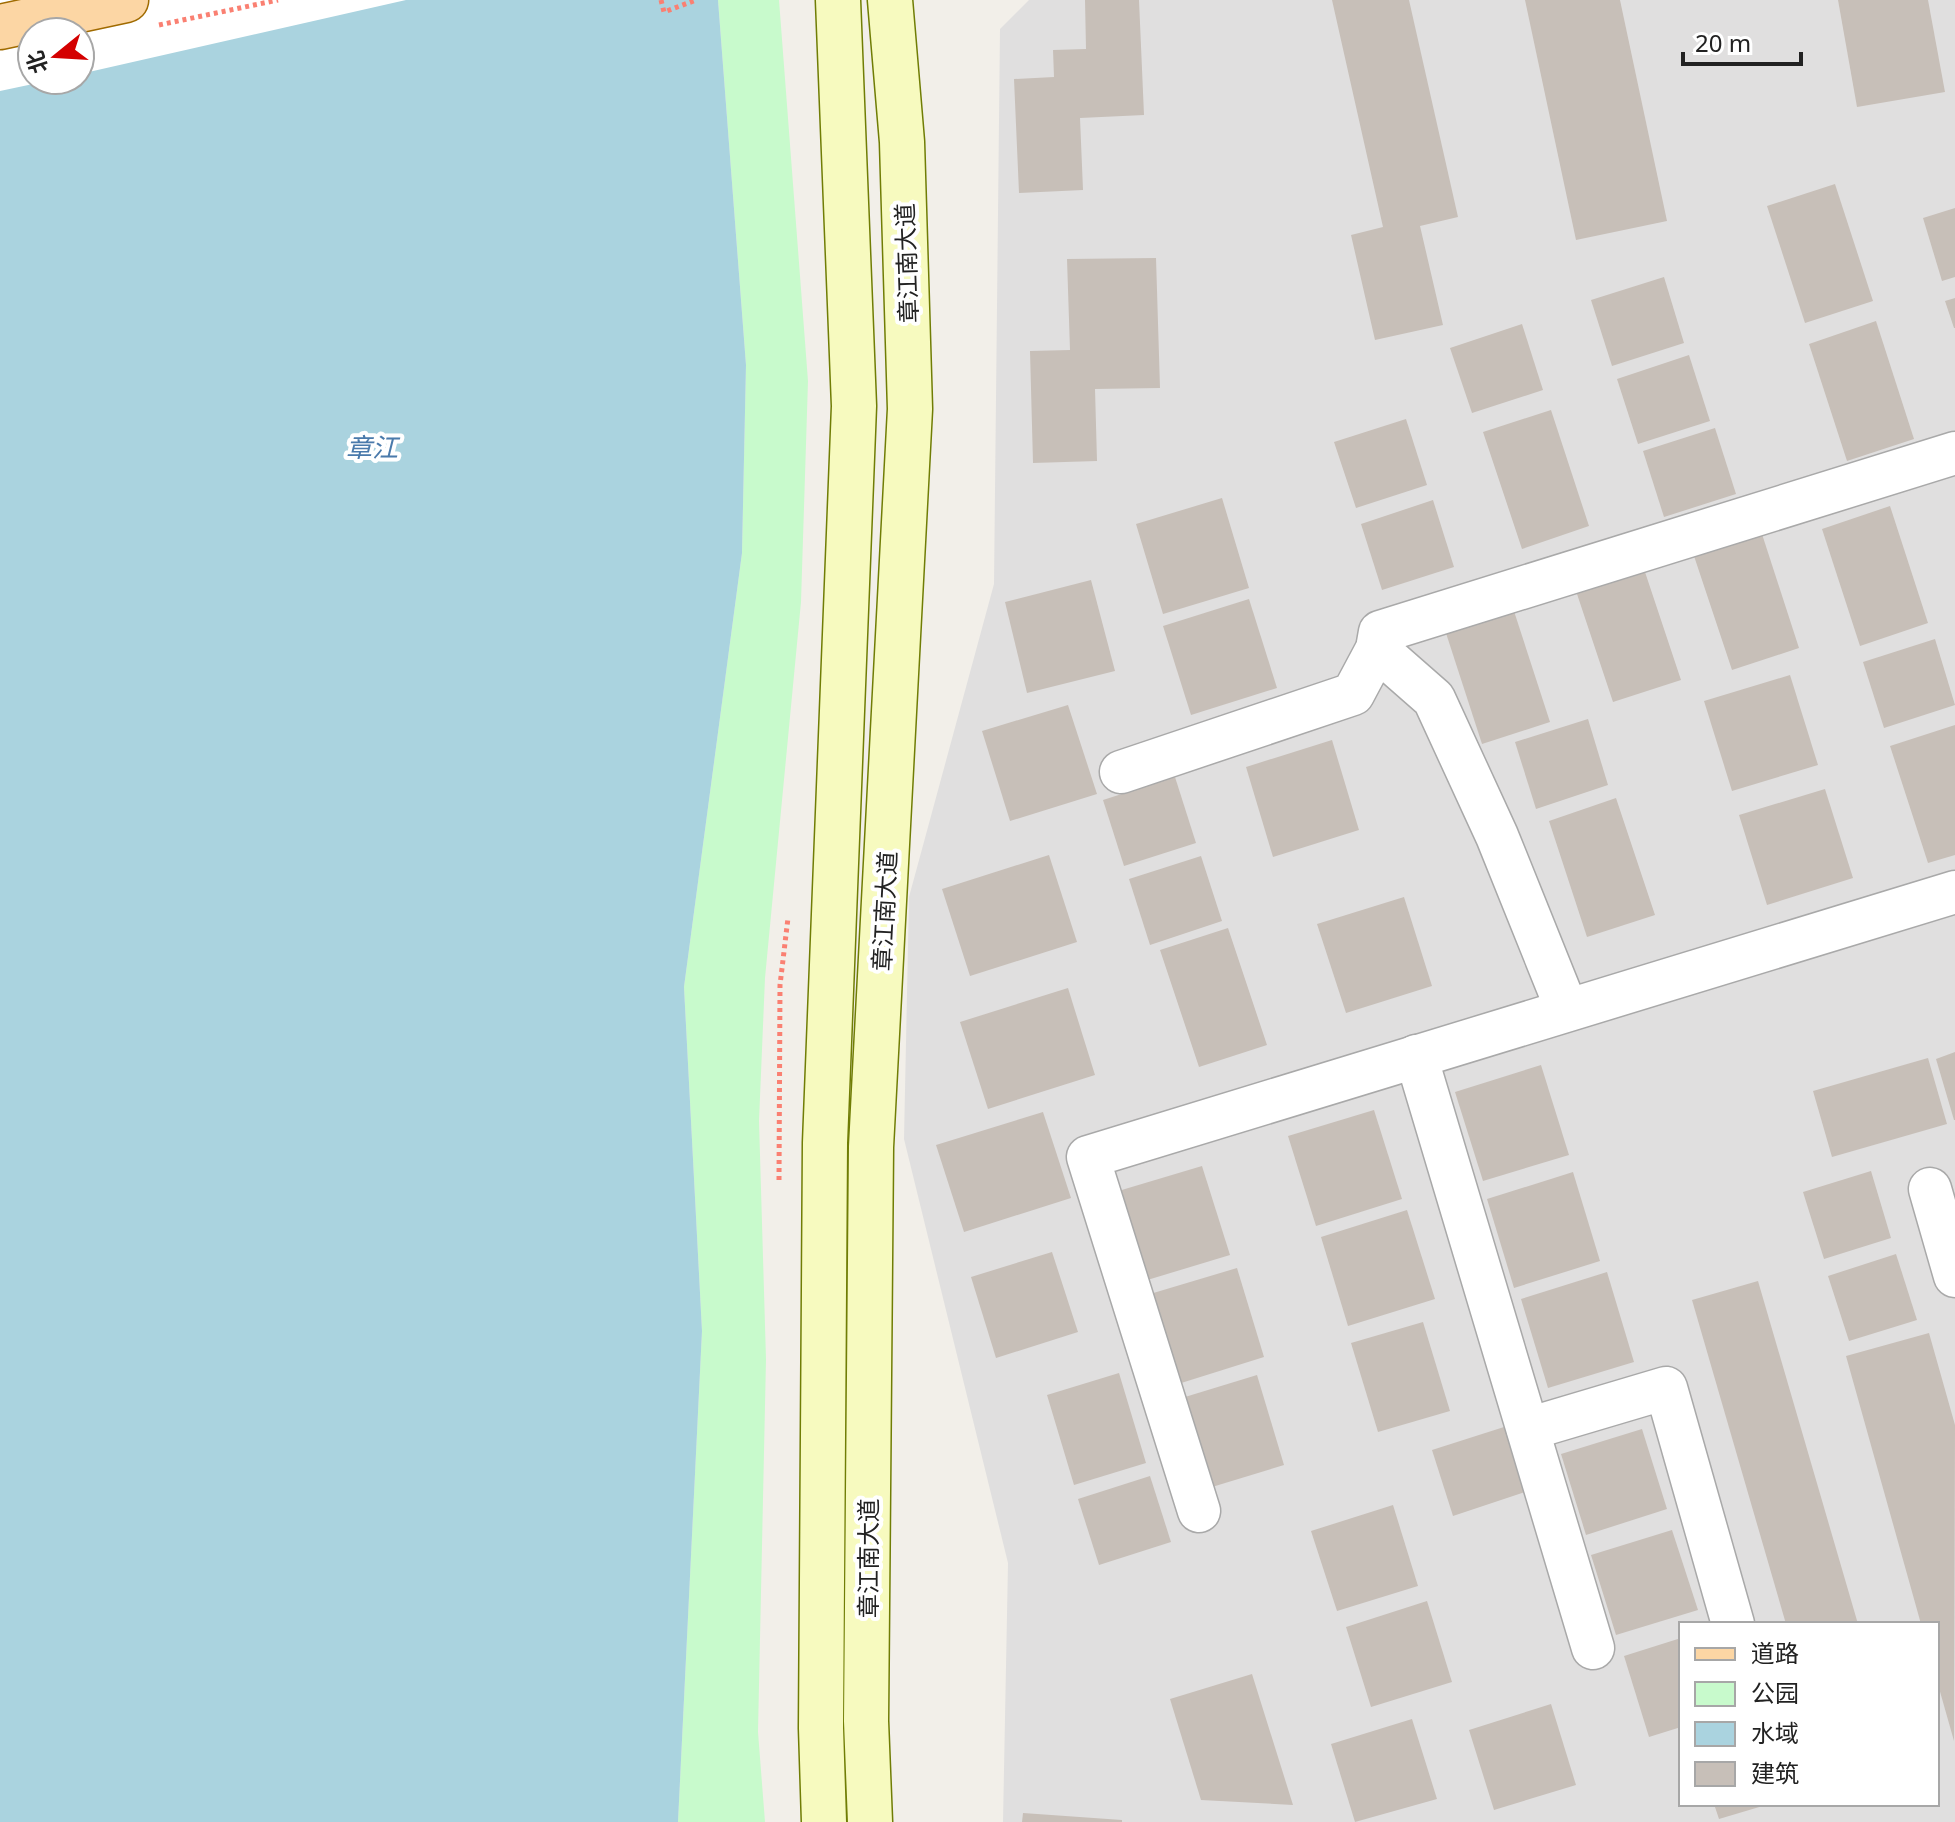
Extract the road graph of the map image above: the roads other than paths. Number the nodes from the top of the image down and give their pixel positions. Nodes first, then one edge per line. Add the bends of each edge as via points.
1 (838, 0) edge
2 (890, 0) edge
3 (138, 14) edge
4 (0, 27) edge
5 (1955, 453) edge
6 (1377, 649) junction
7 (1121, 772) dead end
8 (1955, 892) edge
9 (1567, 1010) junction
10 (1416, 1056) junction
11 (1930, 1189) dead end
12 (1955, 1276) edge
13 (1528, 1429) junction
14 (1199, 1511) dead end
15 (1732, 1622) edge
16 (1593, 1648) dead end
17 (824, 1822) edge
18 (870, 1822) edge

1 - 17 main road, 章江南大道 via 854,406 825,1143
2 - 18 main road, 章江南大道 via 902,142 910,409 871,1147 866,1721
3 - 4 main road
5 - 6 street via 1380,632
6 - 7 street via 1353,694
6 - 9 street via 1434,699 1497,836
8 - 9 street
9 - 10 street
10 - 13 street
10 - 14 street via 1088,1157
11 - 12 street
13 - 15 street via 1666,1388
13 - 16 street

